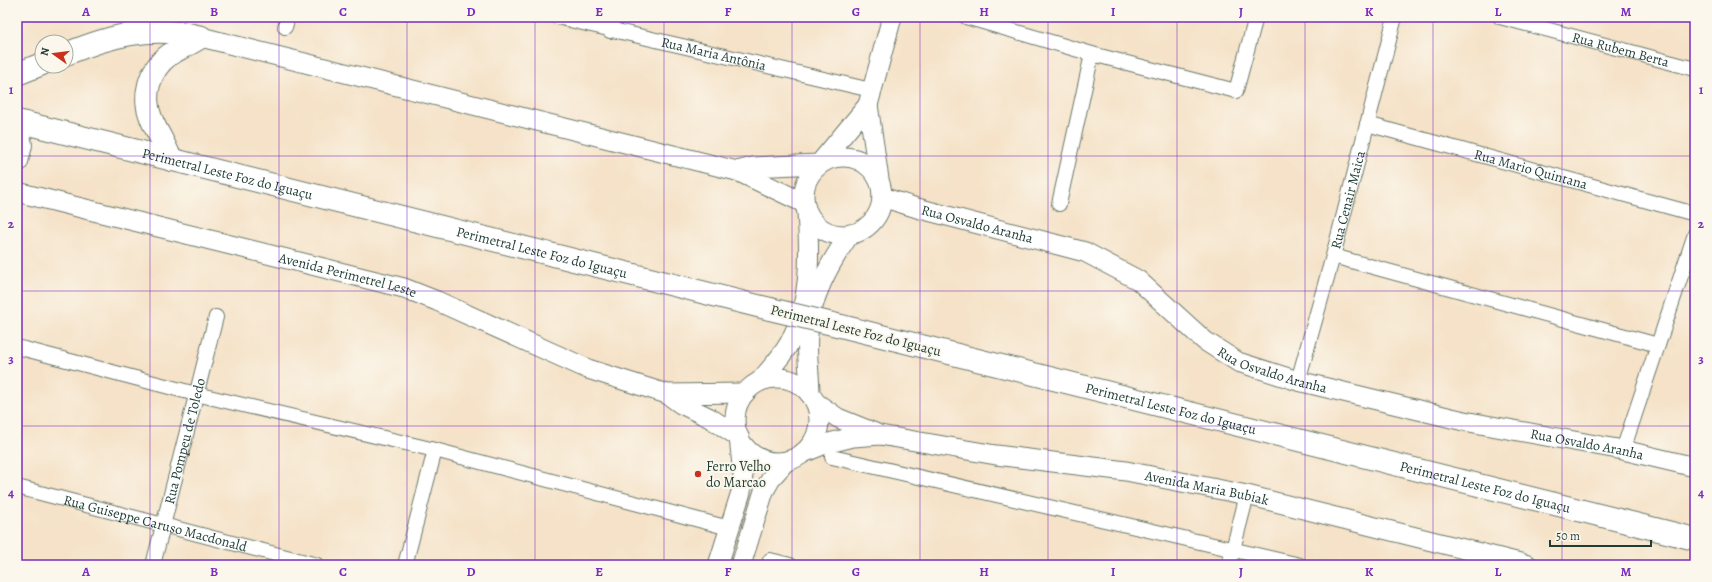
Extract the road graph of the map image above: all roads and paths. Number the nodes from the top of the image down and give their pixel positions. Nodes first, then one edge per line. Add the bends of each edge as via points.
1 (557, 17) edge
2 (613, 17) edge
3 (892, 17) edge
4 (966, 17) edge
5 (1256, 17) edge
6 (1395, 17) edge
7 (1500, 17) edge
8 (610, 31) junction
9 (201, 37) junction
10 (74, 51) edge
11 (1092, 54) junction
12 (34, 67) edge
13 (1695, 69) edge
14 (17, 74) edge
15 (870, 97) junction
16 (17, 121) edge
17 (1367, 124) junction
18 (17, 127) edge
19 (171, 160) junction
20 (17, 161) edge
21 (819, 164) junction
22 (737, 171) junction
23 (881, 188) junction
24 (17, 192) edge
25 (1059, 204) dead end
26 (806, 208) junction
27 (1695, 214) edge
28 (850, 234) junction
29 (1695, 234) edge
30 (1333, 256) junction
31 (216, 317) dead end
32 (1658, 345) junction
33 (17, 347) edge
34 (760, 381) junction
35 (1298, 382) junction
36 (745, 393) junction
37 (196, 394) junction
38 (667, 394) junction
39 (813, 398) junction
40 (880, 436) junction
41 (739, 437) junction
42 (434, 450) junction
43 (1623, 450) junction
44 (803, 453) junction
45 (832, 457) dead end
46 (786, 461) junction
47 (1695, 467) edge
48 (17, 487) edge
49 (1247, 495) junction
50 (163, 525) junction
51 (730, 528) junction
52 (1695, 538) edge
53 (1233, 549) junction
54 (770, 560) dead end
55 (152, 565) edge
56 (317, 565) edge
57 (405, 565) edge
58 (718, 565) edge
59 (740, 565) edge
60 (790, 565) edge
61 (1229, 565) edge
62 (1300, 565) edge
63 (1528, 565) edge

1 - 8 street, Rua Maria Antônia
2 - 8 street
3 - 15 street
4 - 11 street
5 - 11 street via 1236,91
6 - 17 street, Rua Cenair Maica
7 - 13 street, Rua Rubem Berta
8 - 15 street, Rua Maria Antônia
9 - 10 highway via 171,32 138,33 100,40
9 - 19 highway via 163,61 152,75 149,84 149,111
9 - 22 street
11 - 25 street
12 - 14 highway
15 - 21 street
15 - 23 street
16 - 19 highway, Perimetral Leste Foz do Iguaçu
17 - 27 street, Rua Mario Quintana
17 - 30 street, Rua Cenair Maica
18 - 20 highway via 22,145
19 - 52 highway, Perimetral Leste Foz do Iguaçu, bridge
21 - 22 street via 753,167
21 - 23 street via 835,157 853,157 869,165
21 - 26 street via 805,186
22 - 26 street
23 - 28 street via 881,206 873,221 859,232
23 - 35 street, Rua Osvaldo Aranha via 917,208 1085,252 1138,280 1205,341 1238,362
24 - 38 street, Avenida Perimetrel Leste via 404,288 588,370
26 - 28 street via 817,226 825,231
26 - 34 street via 810,244 807,288 796,327 783,354
28 - 39 street via 833,259 817,293 812,314 808,335
29 - 32 street
30 - 32 street
30 - 35 street, Rua Cenair Maica
31 - 37 street, Rua Pompeu de Toledo
32 - 43 street
33 - 37 street
34 - 36 street
34 - 39 street via 787,378 804,387
35 - 43 street, Rua Osvaldo Aranha via 1464,421
36 - 38 street, Avenida Perimetrel Leste
36 - 41 street via 736,410
37 - 42 street
37 - 50 street, Rua Pompeu de Toledo
38 - 41 street, Avenida Perimetrel Leste
39 - 40 street, Avenida Maria Bubiak via 838,418
39 - 44 street via 819,416 818,430
40 - 44 street, Avenida Maria Bubiak via 853,437
40 - 49 street, Avenida Maria Bubiak via 996,455 1126,471
41 - 46 street via 744,446 758,458
41 - 51 street via 743,475 741,492
42 - 51 street
42 - 57 street
43 - 47 street, Rua Osvaldo Aranha
44 - 46 street
45 - 53 street
46 - 59 street via 764,491
48 - 50 street, Rua Guiseppe Caruso Macdonald
49 - 53 street
49 - 63 street, Avenida Maria Bubiak
50 - 55 street, Rua Pompeu de Toledo
50 - 56 street, Rua Guiseppe Caruso Macdonald
51 - 58 street
53 - 61 street
53 - 62 street
54 - 60 street

